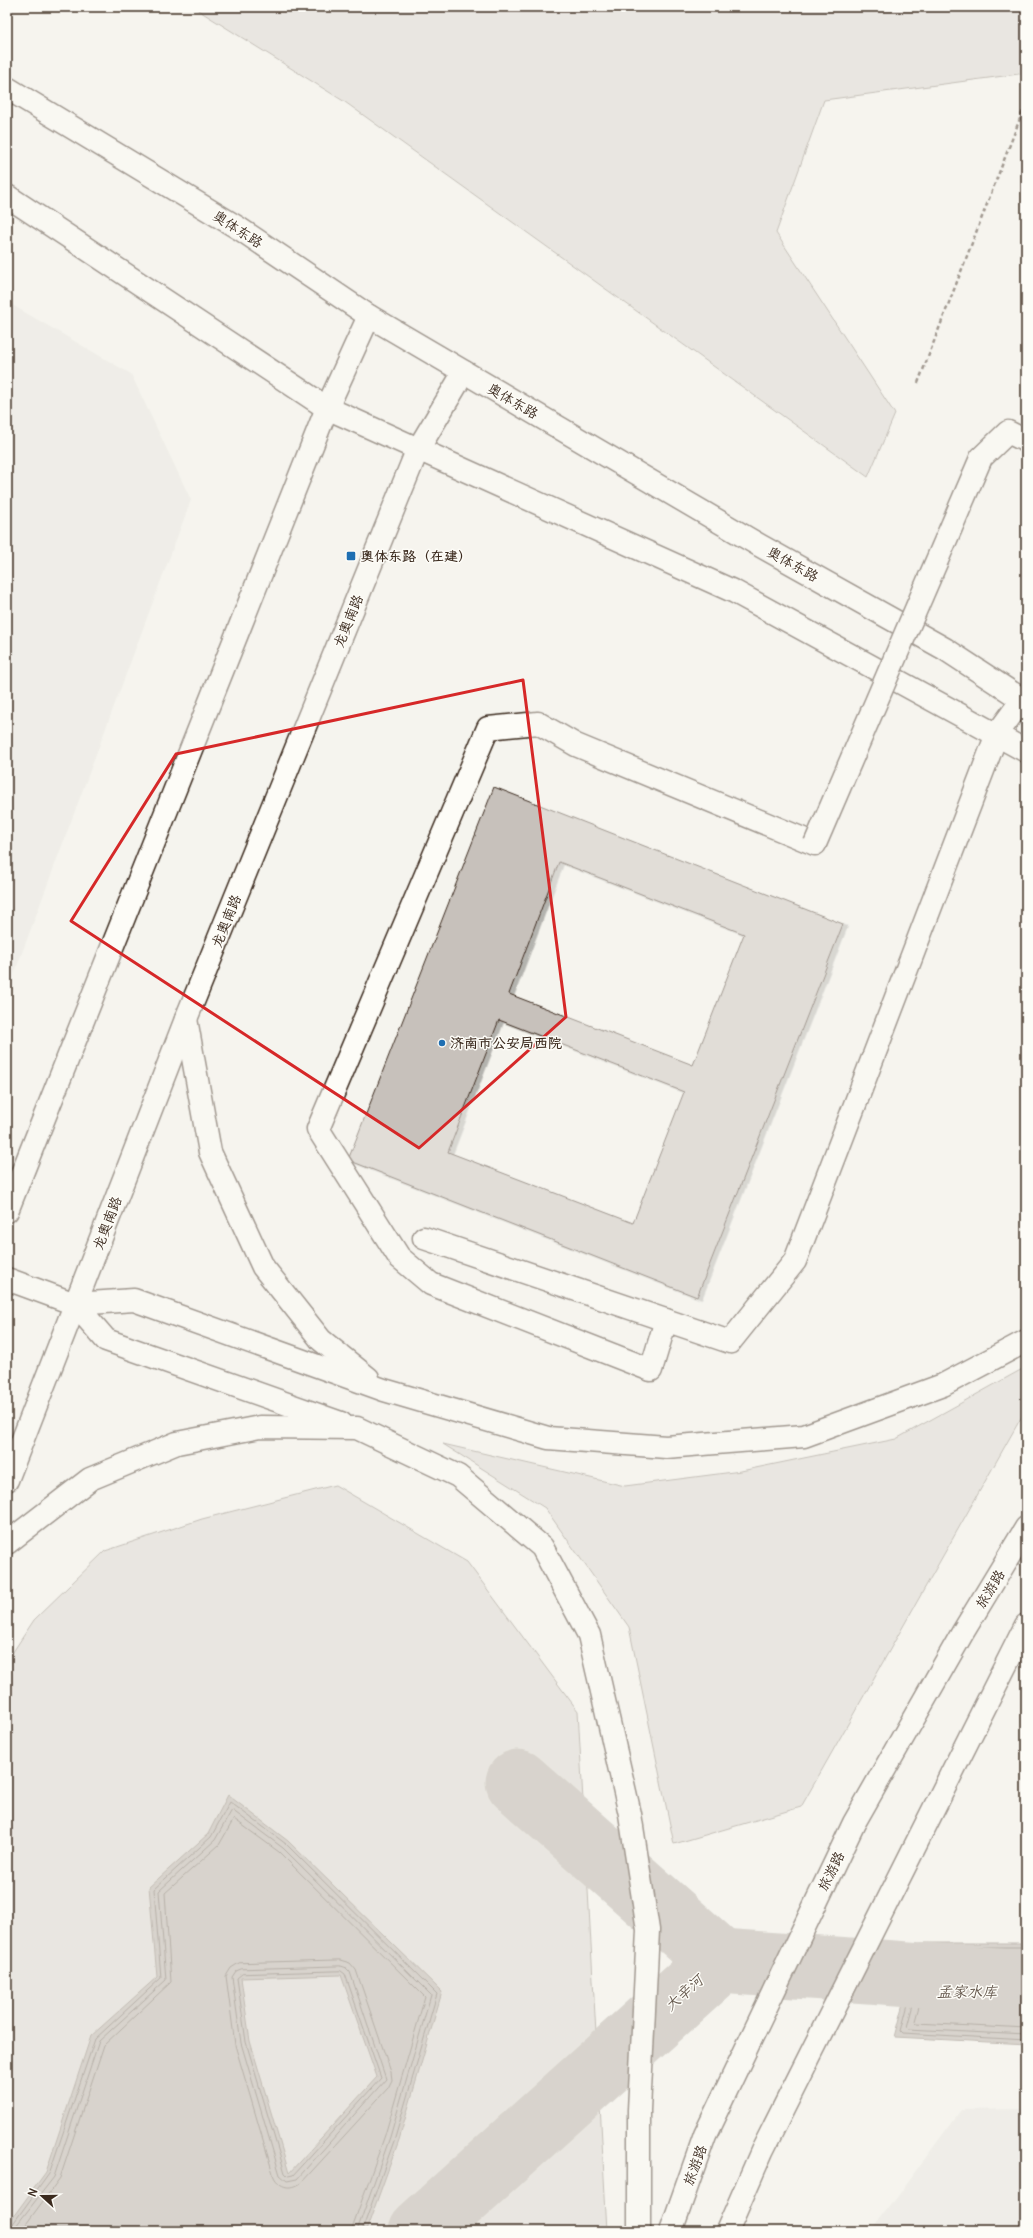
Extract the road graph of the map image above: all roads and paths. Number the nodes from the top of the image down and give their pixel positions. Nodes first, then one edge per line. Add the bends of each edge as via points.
1 (7, 88) edge
2 (1026, 103) edge
3 (7, 196) edge
4 (369, 316) junction
5 (464, 372) junction
6 (918, 383) dead end
7 (327, 408) junction
8 (1026, 441) edge
9 (418, 451) junction
10 (1024, 701) edge
11 (997, 734) junction
12 (1026, 751) edge
13 (186, 1019) junction
14 (7, 1211) edge
15 (424, 1238) dead end
16 (7, 1279) edge
17 (75, 1304) junction
18 (666, 1320) junction
19 (1026, 1341) edge
20 (384, 1390) junction
21 (357, 1428) junction
22 (7, 1480) edge
23 (1026, 1528) edge
24 (7, 1543) edge
25 (1026, 1625) edge
26 (639, 2231) edge
27 (671, 2231) edge
28 (727, 2231) edge

1 - 4 main road, 奥体东路 via 240,229
2 - 6 path
3 - 7 main road
4 - 5 main road, 奥体东路
4 - 7 main road
5 - 9 main road, 龙奥南路
5 - 10 main road, 奥体东路 via 759,545 946,649
7 - 9 main road
7 - 14 main road
8 - 18 main road, bridge via 1008,432 981,458 815,844 576,745 538,723 488,728 318,1129 399,1257 431,1284 651,1370
9 - 11 main road via 735,592
9 - 13 main road, 龙奥南路
10 - 11 main road
11 - 12 main road
11 - 18 main road via 795,1261 730,1342
13 - 17 main road, 龙奥南路
13 - 20 main road via 210,1152 263,1267 321,1340
15 - 18 main road
16 - 17 main road
17 - 20 main road via 134,1300
17 - 21 main road via 106,1340
17 - 22 main road, 龙奥南路
19 - 20 main road via 943,1385 804,1436 666,1447 548,1438
21 - 24 main road via 260,1428 177,1443 90,1479
21 - 26 main road via 458,1476 542,1547 589,1635 630,1814 648,1930 639,2110
23 - 27 main road, 旅游路 via 963,1632 854,1823 706,2135
25 - 28 main road via 762,2151

